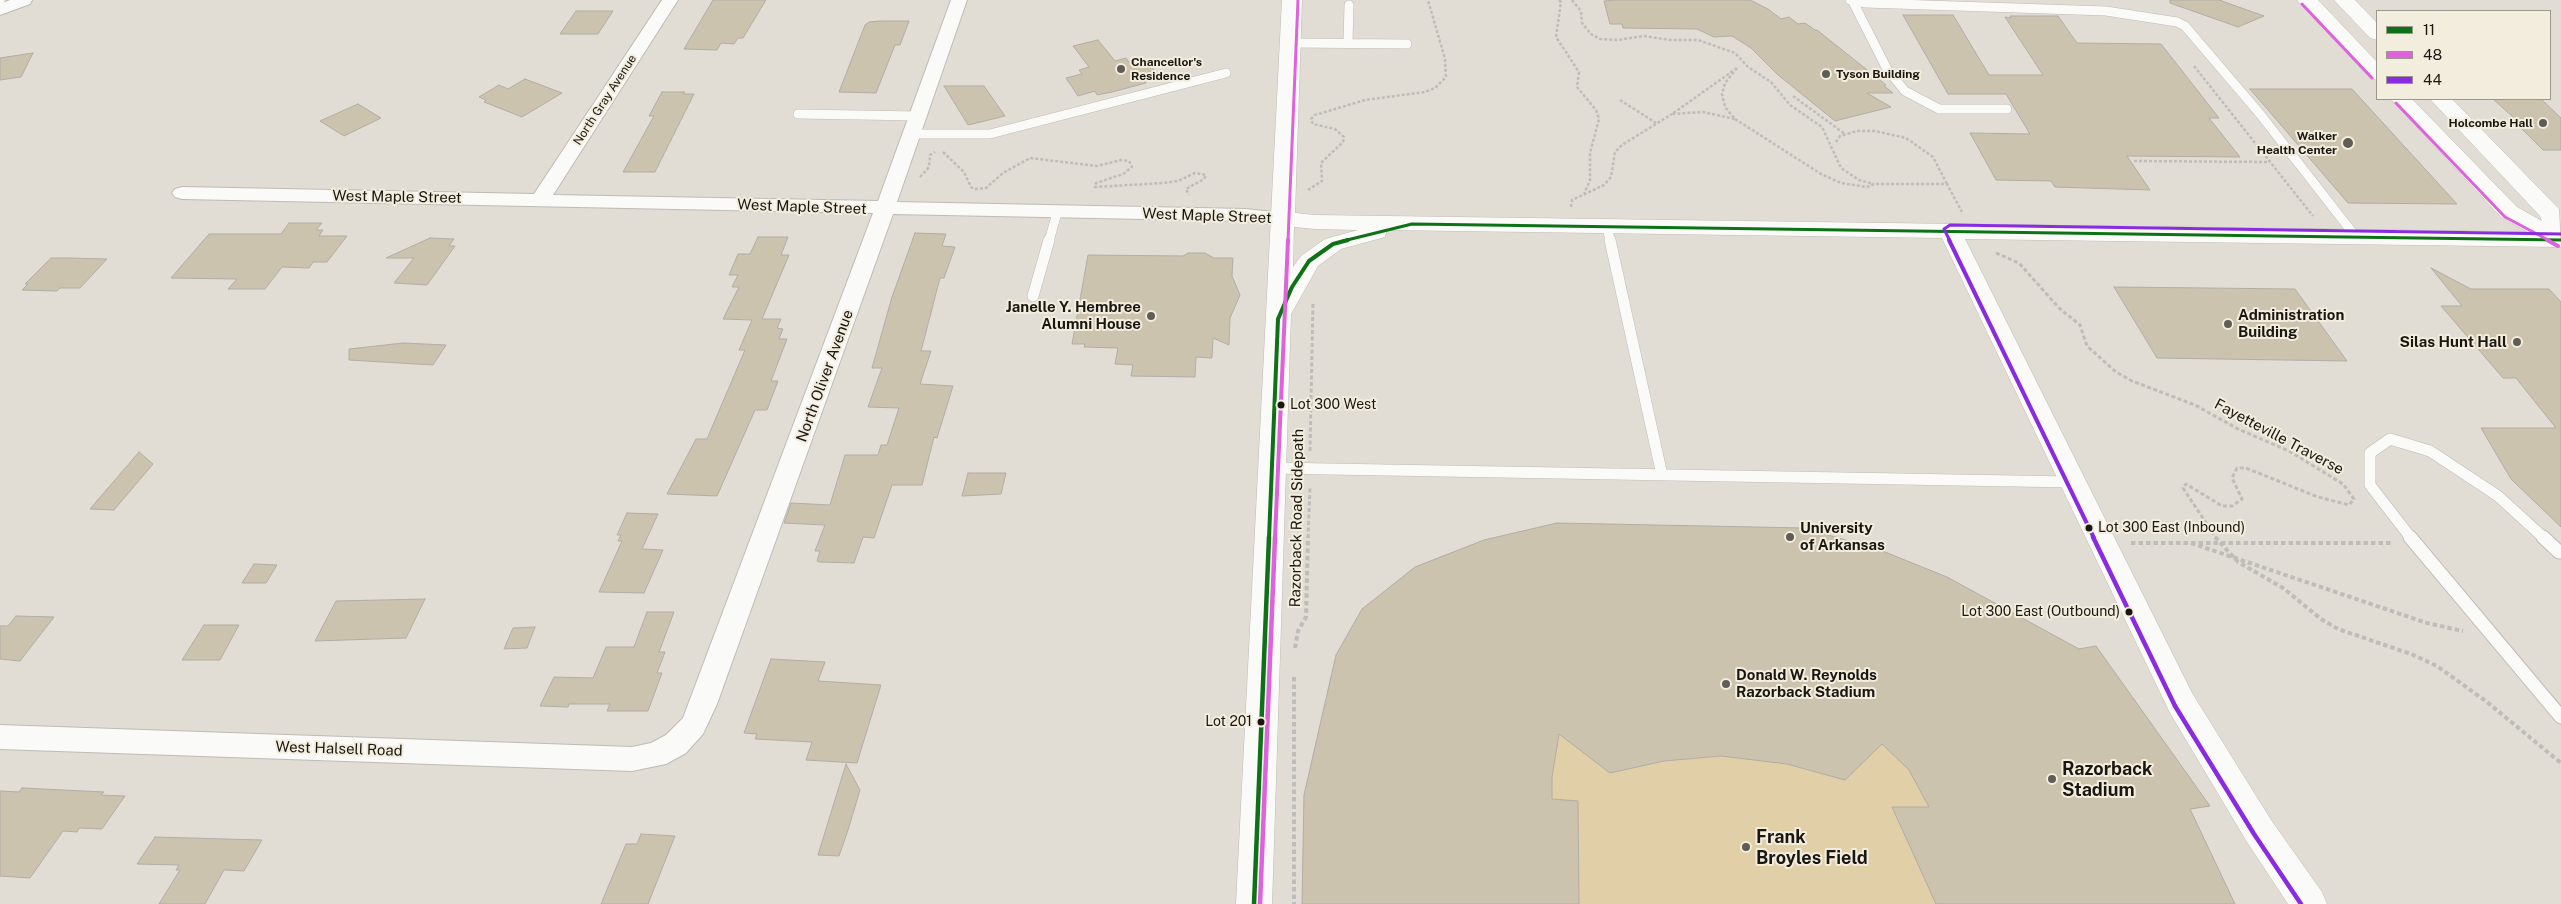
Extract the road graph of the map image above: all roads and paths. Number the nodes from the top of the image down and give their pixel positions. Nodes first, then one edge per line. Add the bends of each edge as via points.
1 (0, 0) edge
2 (24, 0) edge
3 (670, 0) edge
4 (958, 0) edge
5 (1292, 0) edge
6 (1428, 0) edge
7 (1559, 0) edge
8 (1572, 0) edge
9 (1851, 0) edge
10 (2307, 0) edge
11 (2344, 0) edge
12 (1349, 5) dead end
13 (0, 9) edge
14 (2376, 33) edge
15 (1291, 43) junction
16 (1348, 43) junction
17 (1406, 44) dead end
18 (2189, 60) dead end
19 (1226, 73) dead end
20 (2376, 73) edge
21 (1793, 96) dead end
22 (1620, 100) dead end
23 (2402, 100) edge
24 (2441, 100) edge
25 (2007, 109) dead end
26 (798, 114) dead end
27 (1672, 114) junction
28 (1735, 119) junction
29 (1656, 123) junction
30 (916, 125) junction
31 (1845, 135) junction
32 (1836, 142) dead end
33 (2134, 161) dead end
34 (2270, 162) junction
35 (1874, 184) junction
36 (1926, 184) dead end
37 (1947, 184) dead end
38 (182, 193) dead end
39 (1300, 193) dead end
40 (1584, 193) junction
41 (1192, 197) dead end
42 (889, 199) junction
43 (540, 200) junction
44 (1057, 213) junction
45 (1282, 219) junction
46 (2316, 220) dead end
47 (1412, 224) junction
48 (1574, 226) junction
49 (1607, 226) junction
50 (1950, 231) junction
51 (2356, 237) junction
52 (2561, 240) edge
53 (1991, 251) dead end
54 (1033, 296) dead end
55 (1312, 301) dead end
56 (1278, 319) junction
57 (1272, 468) junction
58 (1310, 468) junction
59 (1662, 475) junction
60 (2072, 482) junction
61 (2191, 542) junction
62 (2219, 542) junction
63 (2130, 543) dead end
64 (2415, 544) junction
65 (2559, 552) dead end
66 (2231, 555) junction
67 (2495, 637) junction
68 (1294, 651) dead end
69 (1294, 668) dead end
70 (2561, 717) edge
71 (0, 737) edge
72 (676, 744) joint
73 (2561, 763) edge
74 (1254, 904) edge
75 (1294, 904) edge
76 (2309, 904) edge

1 - 13 lane
2 - 13 street
3 - 43 street, North Gray Avenue
4 - 30 street, North Oliver Avenue
5 - 15 main road
6 - 39 path via 1446,65 1446,77 1435,88 1425,92 1365,100 1315,116 1311,120 1313,124 1335,129 1344,137 1343,142 1321,163 1322,181 1319,185
7 - 40 path via 1556,37 1579,72 1577,87 1596,110 1599,120 1590,152 1590,181
8 - 35 path via 1581,11 1582,23 1600,39 1644,36 1698,40 1735,53 1748,67 1771,82 1790,105 1822,127 1841,168 1859,180
9 - 25 lane via 1887,69 1905,91 1939,108
9 - 51 lane via 2106,11 2177,22 2185,26 2260,114
10 - 20 main road
11 - 14 main road
12 - 16 lane
15 - 16 lane
15 - 45 main road
16 - 17 lane
18 - 34 path
19 - 30 lane via 990,134
21 - 31 path
22 - 29 path
23 - 52 main road via 2509,212
24 - 52 main road via 2551,214
26 - 30 lane
27 - 28 path via 1703,112
27 - 28 path via 1736,68 1725,83 1722,94 1725,107
27 - 29 path
28 - 35 path via 1827,177 1856,187
29 - 40 path via 1615,152 1611,177 1604,185
30 - 42 street, North Oliver Avenue
31 - 32 path
31 - 37 path via 1857,131 1906,138 1933,157
33 - 34 path
34 - 46 path
35 - 36 path
38 - 43 street, West Maple Street
40 - 48 path via 1572,200
41 - 42 path via 1186,189 1204,179 1206,175 1203,173 1163,183 1095,187 1096,183 1123,174 1132,167 1129,161 1120,160 1097,166 1030,158 1003,173 986,188 974,189 964,172 941,151 930,155 929,167 912,188
42 - 43 street, West Maple Street
42 - 44 street, West Maple Street
42 - 72 street, North Oliver Avenue via 703,704 693,726
44 - 45 street, West Maple Street via 1245,215
44 - 54 lane
45 - 47 main road, West Maple Street
45 - 56 main road
47 - 48 main road, West Maple Street
47 - 56 main road via 1333,244 1309,261 1292,287
48 - 49 main road, West Maple Street
49 - 50 main road, West Maple Street
49 - 59 lane
50 - 51 main road, West Maple Street
50 - 60 main road
51 - 52 main road, West Maple Street
53 - 62 path, Fayetteville Traverse via 2019,264 2059,308 2080,325 2087,346 2116,372 2132,382 2195,405 2289,452 2343,484 2354,499 2348,505 2318,497 2246,468 2237,468 2234,472 2232,478 2242,499 2232,506 2212,502 2186,484 2183,488
55 - 58 path, Razorback Road Sidepath
56 - 57 main road
57 - 58 lane
57 - 74 main road
58 - 59 lane
58 - 68 path, Razorback Road Sidepath via 1306,617 1298,631
59 - 60 lane
60 - 76 main road via 2181,703 2259,831
61 - 62 path
61 - 63 path
61 - 66 path
62 - 64 path
62 - 66 path, Fayetteville Traverse
64 - 65 lane via 2370,485 2370,453 2390,439 2430,451 2490,491
64 - 67 lane
66 - 67 path via 2427,623
66 - 73 path, Fayetteville Traverse via 2338,629 2437,666
67 - 70 lane
69 - 75 path
71 - 72 street, West Halsell Road via 632,759 656,754

